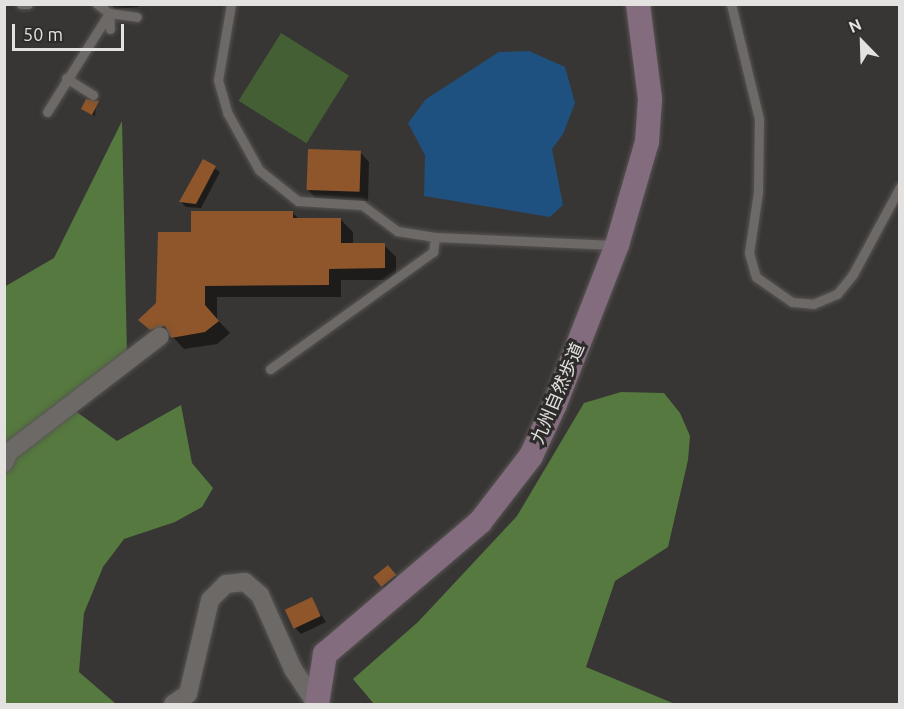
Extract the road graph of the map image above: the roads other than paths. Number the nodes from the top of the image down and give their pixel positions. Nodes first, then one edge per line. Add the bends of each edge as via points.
1 (21, 4) edge
2 (28, 4) edge
3 (97, 4) edge
4 (231, 4) edge
5 (638, 4) edge
6 (731, 4) edge
7 (109, 13) junction
8 (137, 17) dead end
9 (110, 29) dead end
10 (66, 78) junction
11 (93, 95) dead end
12 (47, 112) dead end
13 (900, 187) edge
14 (435, 237) junction
15 (617, 245) junction
16 (160, 336) dead end
17 (270, 369) dead end
18 (4, 463) edge
19 (173, 705) edge
20 (317, 705) edge

1 - 2 lane
3 - 7 lane
4 - 14 lane via 218,81 228,114 259,170 298,201 362,205 397,231
5 - 15 street, 九州自然歩道 via 650,99 647,142
6 - 13 lane via 759,118 758,192 749,253 756,277 792,302 813,304 837,294 853,274
7 - 8 lane
7 - 9 lane
7 - 10 lane
10 - 11 lane
10 - 12 lane
14 - 15 lane
14 - 17 lane via 433,252
15 - 20 street, 九州自然歩道 via 531,456 480,522 325,654
16 - 18 street via 9,452
19 - 20 street via 188,694 210,600 226,584 245,582 260,595 293,669

